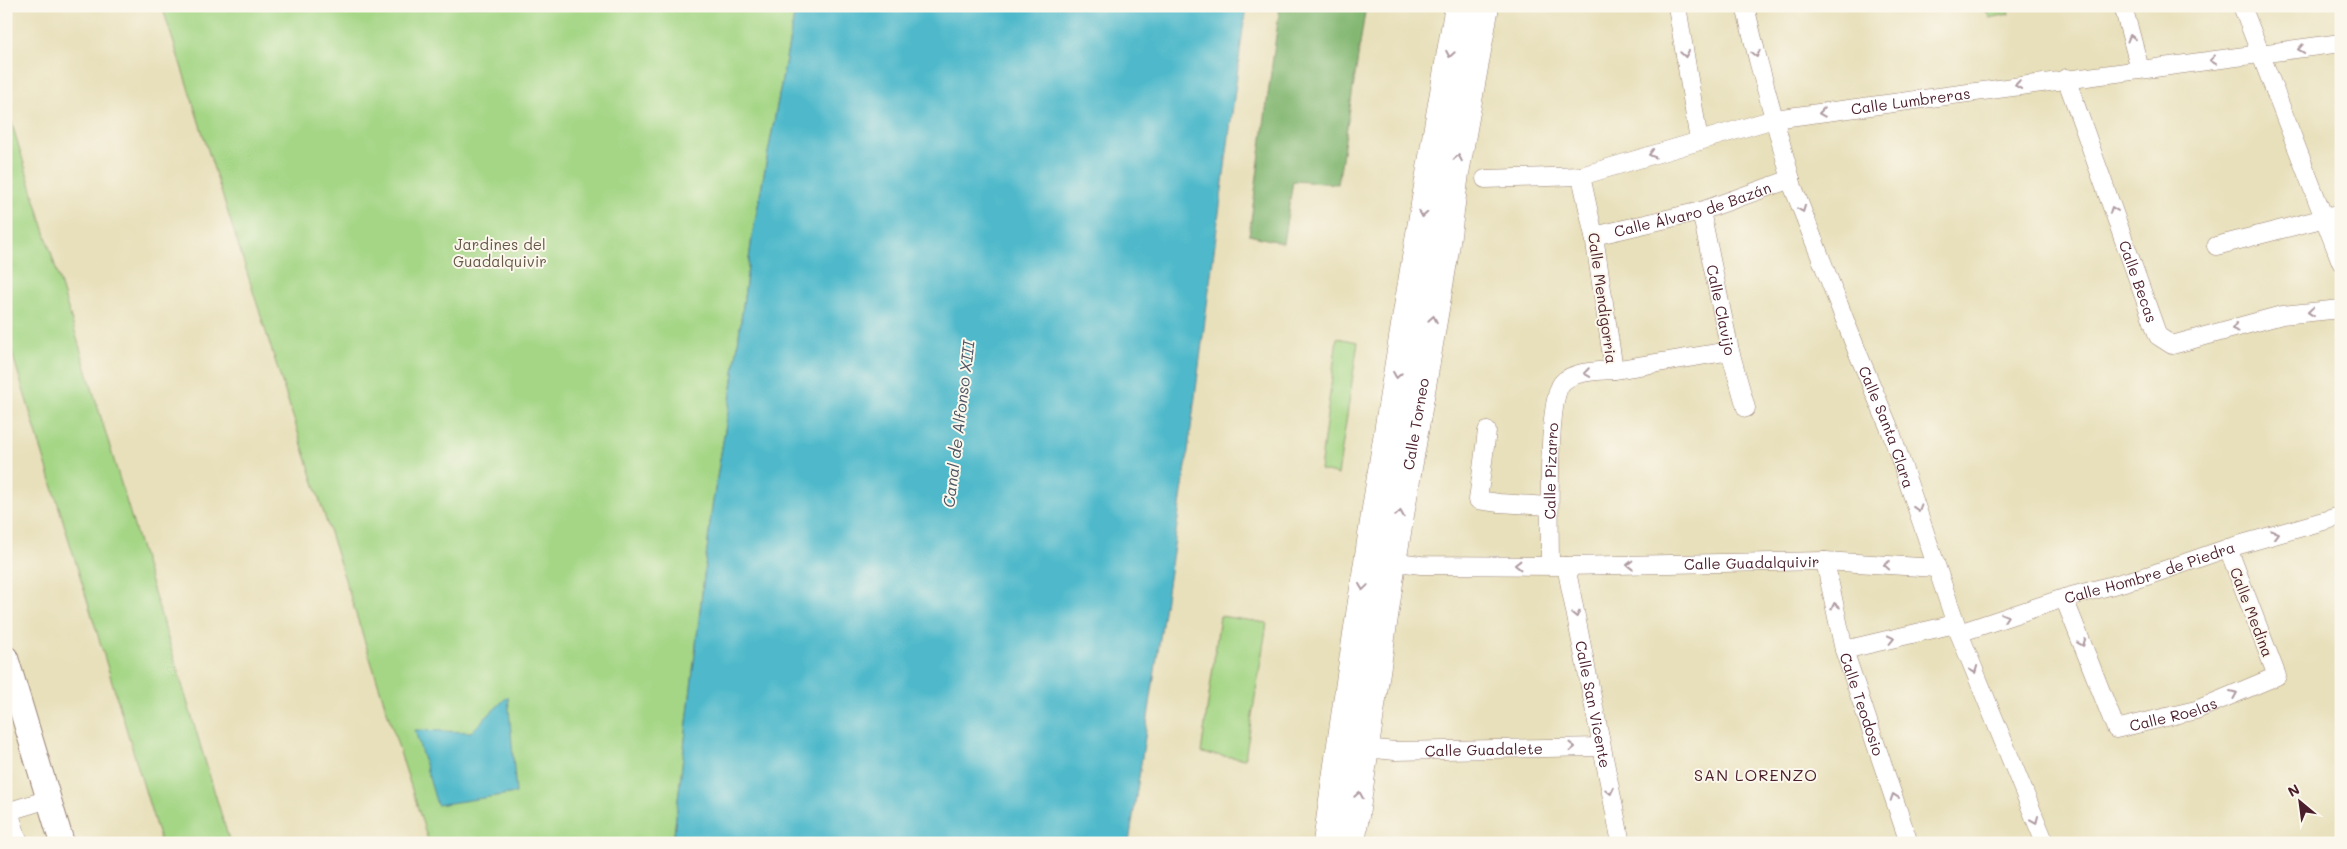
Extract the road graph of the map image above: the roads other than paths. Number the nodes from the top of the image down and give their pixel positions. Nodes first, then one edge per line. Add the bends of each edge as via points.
1 (1459, 6) edge
2 (1484, 6) edge
3 (1677, 6) edge
4 (1745, 6) edge
5 (2123, 6) edge
6 (2245, 13) edge
7 (2341, 43) edge
8 (2261, 55) junction
9 (2140, 69) junction
10 (2066, 78) junction
11 (1774, 119) junction
12 (1699, 141) junction
13 (1581, 176) junction
14 (1485, 179) dead end
15 (1791, 179) junction
16 (1701, 211) junction
17 (2333, 216) edge
18 (1594, 236) junction
19 (2216, 246) dead end
20 (2341, 262) edge
21 (2341, 310) edge
22 (1730, 351) junction
23 (1614, 370) junction
24 (1564, 380) joint
25 (1746, 408) dead end
26 (1487, 431) dead end
27 (1549, 506) junction
28 (2341, 516) edge
29 (2228, 548) junction
30 (1380, 560) junction
31 (1826, 561) junction
32 (1558, 566) junction
33 (1936, 568) junction
34 (2064, 598) junction
35 (1957, 629) junction
36 (1844, 650) junction
37 (6, 658) edge
38 (2277, 676) joint
39 (1601, 747) junction
40 (1366, 748) junction
41 (49, 799) junction
42 (7, 812) edge
43 (19, 843) edge
44 (62, 843) edge
45 (1327, 843) edge
46 (1351, 843) edge
47 (1621, 843) edge
48 (1909, 843) edge
49 (2045, 843) edge

1 -> 30 main road, Calle Torneo via 1427,185
30 -> 2 main road, Calle Torneo via 1445,250
3 -> 12 street
4 -> 11 street, Calle Santa Clara
9 -> 5 street
6 - 8 street
7 -> 8 street, Calle Lumbreras
8 -> 9 street, Calle Lumbreras
8 - 17 street
9 - 10 street, Calle Lumbreras
10 -> 11 street, Calle Lumbreras
21 -> 10 street, Calle Becas via 2282,315 2172,345 2158,336
11 - 12 street, Calle Lumbreras
11 - 15 street, Calle Santa Clara
12 -> 13 street, Calle Lumbreras
13 - 14 street, Calle Lumbreras
13 - 18 street, Calle Mendigorria
15 - 16 street, Calle Álvaro de Bazán
15 -> 33 street, Calle Santa Clara via 1891,432
16 - 18 street, Calle Álvaro de Bazán
16 - 22 street, Calle Clavijo
17 - 19 street
17 - 20 street
18 - 23 street, Calle Mendigorria
22 - 23 street
22 - 25 street, Calle Clavijo
23 -> 24 street, Calle Mendigorria
24 - 27 street, Calle Pizarro via 1557,392
26 - 27 street via 1478,500
27 - 32 street, Calle Pizarro
29 -> 28 street, Calle Hombre de Piedra
29 - 34 street, Calle Hombre de Piedra via 2147,576
29 - 38 street, Calle Medina
32 -> 30 street, Calle Guadalquivir via 1421,565
30 - 40 main road, Calle Torneo
30 -> 45 main road, Calle Torneo
31 -> 32 street, Calle Guadalquivir
33 -> 31 street, Calle Guadalquivir
36 -> 31 street, Calle Teodosio
32 -> 39 street, Calle San Vicente
33 - 35 street, Calle Santa Clara
35 -> 34 street, Calle Hombre de Piedra
34 -> 38 street, Calle Roelas via 2116,729 2196,710
36 -> 35 street, Calle Hombre de Piedra
35 -> 49 street, Calle Santa Clara
48 -> 36 street, Calle Teodosio
37 - 41 street
40 -> 39 street, Calle Guadalete via 1400,751
39 -> 47 street, Calle San Vicente
46 -> 40 main road, Calle Torneo
41 - 42 street
41 - 44 street
42 - 43 street

